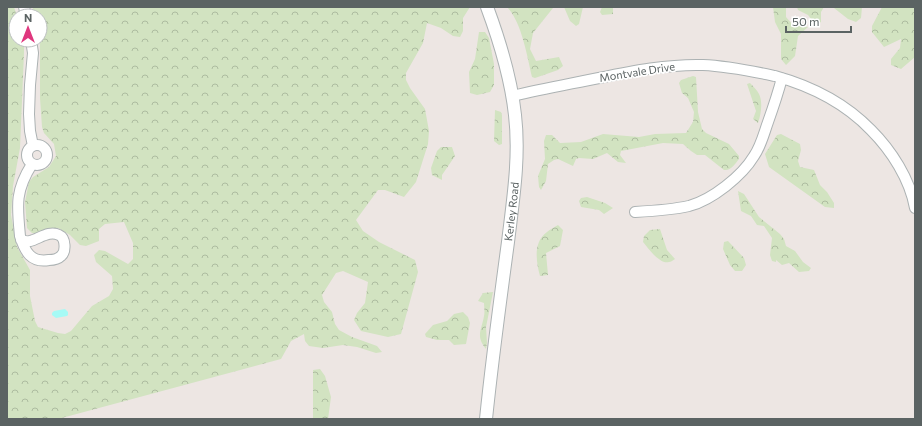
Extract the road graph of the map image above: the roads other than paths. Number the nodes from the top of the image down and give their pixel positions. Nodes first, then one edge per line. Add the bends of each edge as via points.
1 (487, 7) edge
2 (32, 48) edge
3 (782, 78) junction
4 (513, 96) junction
5 (33, 146) junction
6 (32, 164) junction
7 (915, 203) edge
8 (635, 212) dead end
9 (21, 240) dead end
10 (486, 419) edge

1 - 4 street, Kerley Road
2 - 5 street via 28,114
3 - 4 street, Montvale Drive via 728,67 681,65 641,69
3 - 7 street, Montvale Drive via 818,91 865,123 895,160
3 - 8 street via 763,138 754,156 732,181 720,191 691,205 661,211
4 - 10 street, Kerley Road via 517,137 514,188
5 - 6 street via 28,150 27,156
5 - 6 street via 45,149 47,156 42,164
6 - 9 street via 21,186 18,201

